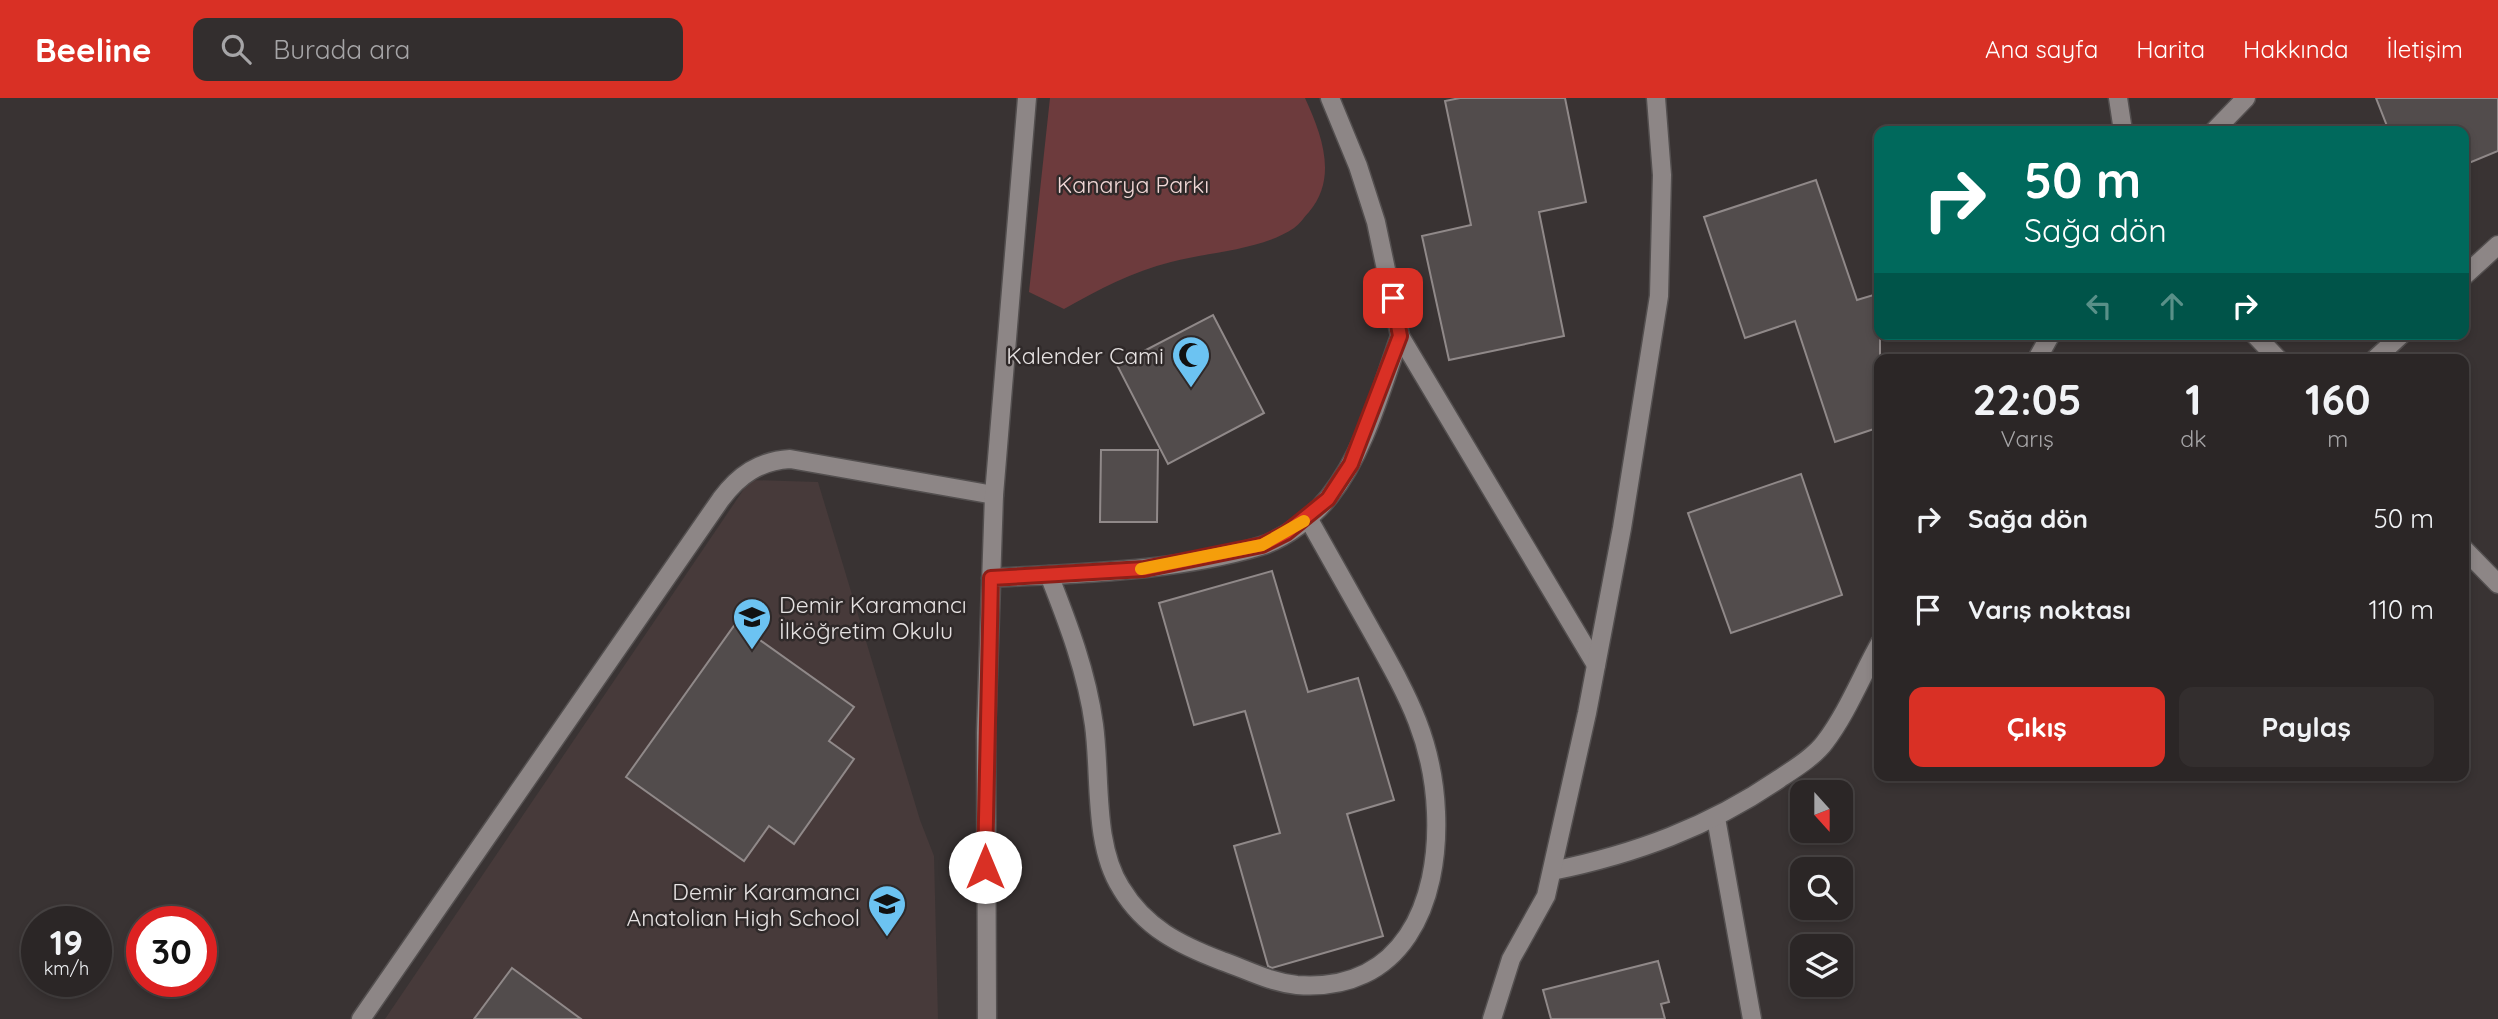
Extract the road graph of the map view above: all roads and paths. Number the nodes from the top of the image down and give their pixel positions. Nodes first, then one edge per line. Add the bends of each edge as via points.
1 (1027, 98) edge
2 (1330, 98) edge
3 (1656, 98) edge
4 (2118, 98) edge
5 (2246, 98) edge
6 (2122, 126) edge
7 (2219, 126) edge
8 (2498, 245) edge
9 (2469, 271) edge
10 (1400, 336) junction
11 (2260, 340) edge
12 (2396, 340) edge
13 (2273, 354) edge
14 (2380, 354) edge
15 (994, 495) junction
16 (1308, 518) junction
17 (2469, 554) edge
18 (1049, 575) junction
19 (991, 578) junction
20 (2498, 584) edge
21 (1874, 654) edge
22 (1596, 665) junction
23 (1716, 818) junction
24 (1552, 871) junction
25 (360, 1019) edge
26 (987, 1019) edge
27 (1492, 1019) edge
28 (1752, 1019) edge

1 - 15 street
2 - 10 street via 1376,222
3 - 22 street via 1662,175 1659,296
4 - 6 street
5 - 7 street
8 - 9 street
10 - 16 street via 1351,464 1328,499
10 - 22 street
11 - 13 street
12 - 14 street
15 - 19 street
15 - 25 street via 790,458 744,474 721,499
16 - 18 street via 1262,545 1144,569
16 - 18 street via 1414,709 1431,766 1436,813 1432,867 1414,930 1389,959 1335,983 1271,981 1197,953 1151,924 1120,887 1102,841 1093,721 1080,662
17 - 20 street
18 - 19 street
19 - 26 street via 986,733
21 - 23 street via 1824,744
22 - 24 street
23 - 24 street via 1636,851
23 - 28 street
24 - 27 street via 1546,896 1510,959

